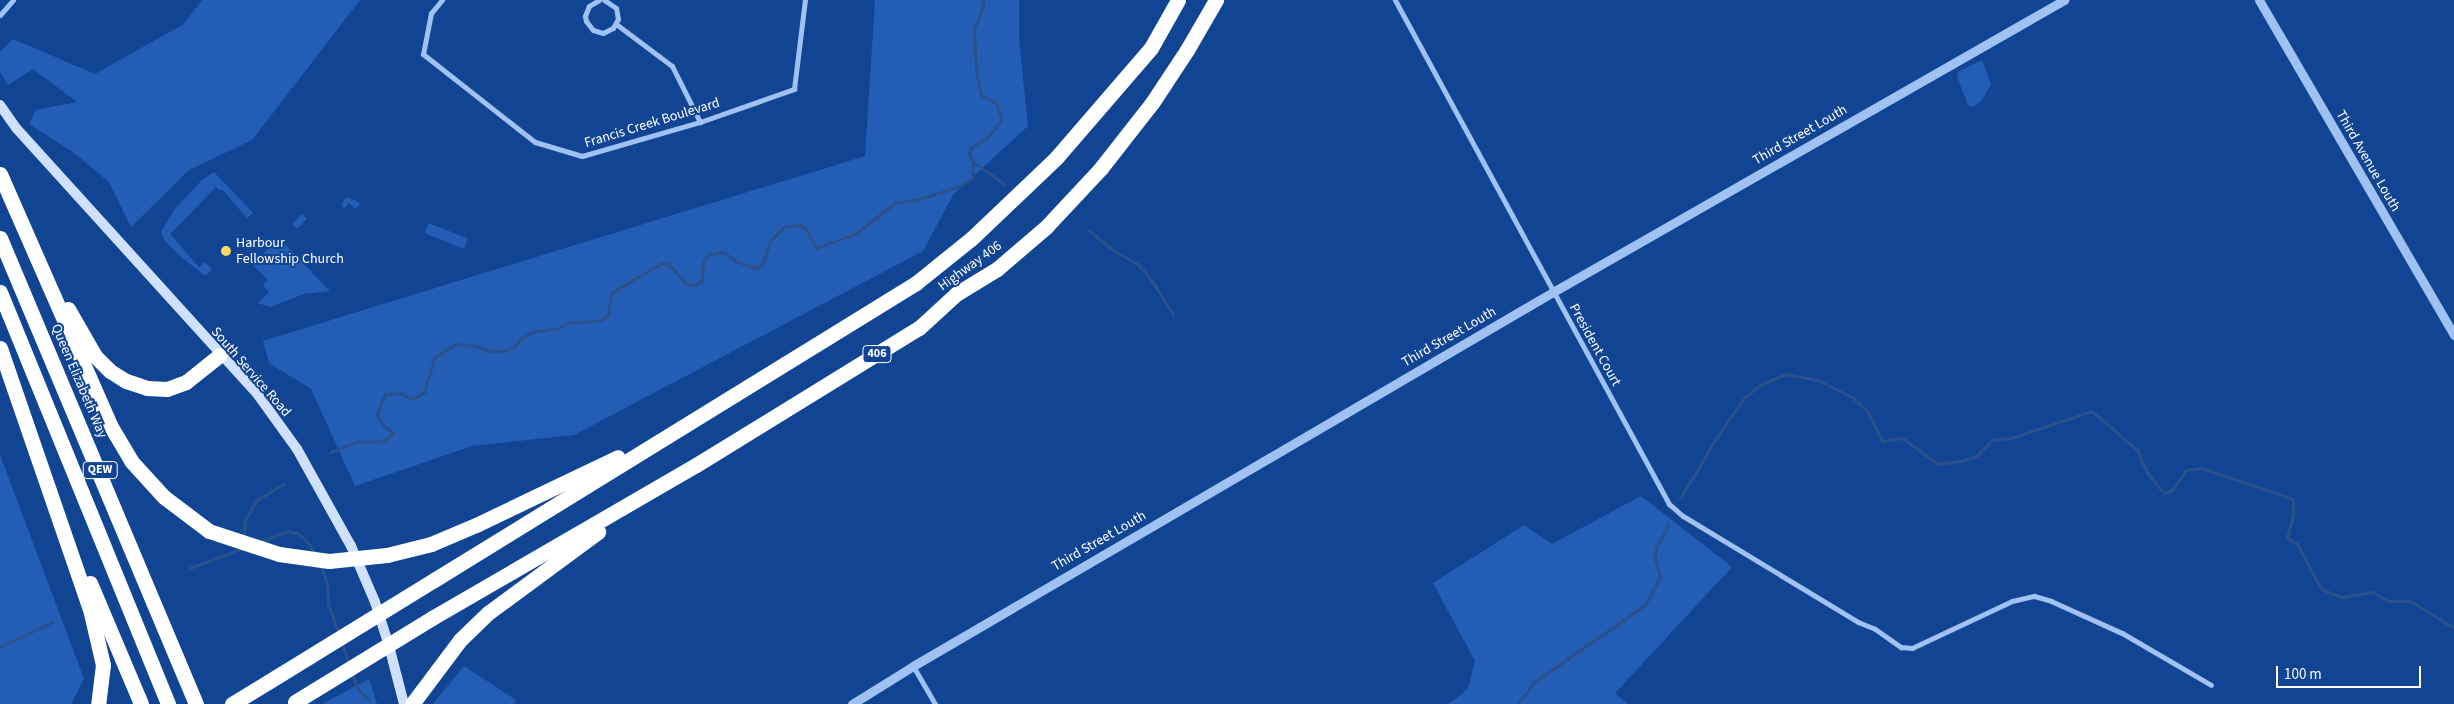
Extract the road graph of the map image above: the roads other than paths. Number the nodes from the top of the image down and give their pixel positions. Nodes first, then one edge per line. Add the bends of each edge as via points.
1 (13, 0) edge
2 (442, 0) edge
3 (600, 0) edge
4 (604, 0) edge
5 (805, 0) edge
6 (1178, 0) edge
7 (1216, 0) edge
8 (1395, 0) edge
9 (2064, 0) edge
10 (2259, 0) edge
11 (0, 15) edge
12 (616, 24) junction
13 (0, 105) edge
14 (700, 122) junction
15 (0, 174) edge
16 (16, 210) junction
17 (0, 238) edge
18 (0, 292) edge
19 (1554, 292) junction
20 (2454, 336) edge
21 (0, 348) edge
22 (220, 355) junction
23 (724, 402) junction
24 (696, 465) junction
25 (49, 491) junction
26 (913, 666) junction
27 (2212, 685) dead end
28 (293, 703) edge
29 (98, 704) edge
30 (141, 704) edge
31 (168, 704) edge
32 (196, 704) edge
33 (232, 704) edge
34 (404, 704) edge
35 (412, 704) edge
36 (852, 704) edge
37 (935, 704) edge

1 - 11 street
2 - 14 street, Francis Creek Boulevard via 431,13 423,54 535,142 582,156
3 - 12 street via 593,2 586,11 589,26 603,33
4 - 12 street via 616,8
5 - 14 street, Francis Creek Boulevard via 794,89
6 - 23 highway, Highway 406 via 1151,48 1103,106 1056,158 972,238 916,282
7 - 24 highway, Highway 406 / 406 via 1187,50 1134,126 1101,168 1046,227 997,269 956,294 919,328
8 - 19 street, President Court
9 - 19 street, Third Street Louth
10 - 20 street, Third Avenue Louth
12 - 14 street via 672,66
13 - 22 main road, South Service Road via 23,136
15 - 16 highway
16 - 22 highway via 76,324 95,356 110,371 147,388 167,388 186,382
16 - 23 highway, bridge via 110,426 132,462 164,497 209,531 279,554 329,561 387,555 431,544 594,470
17 - 32 highway, Queen Elizabeth Way / QEW
18 - 31 highway, QEW
19 - 26 street, Third Street Louth
19 - 27 street, President Court via 1669,504 1683,516 1858,622 1901,647 1912,648 2012,601 2034,596 2122,633
21 - 25 highway
22 - 34 main road, South Service Road via 258,395 297,449 330,504 375,602
23 - 33 highway, bridge
24 - 28 highway, bridge via 432,618
24 - 35 highway via 488,612 443,662
25 - 29 highway via 91,613 103,666
25 - 30 highway
26 - 36 street, Third Street Louth
26 - 37 street

